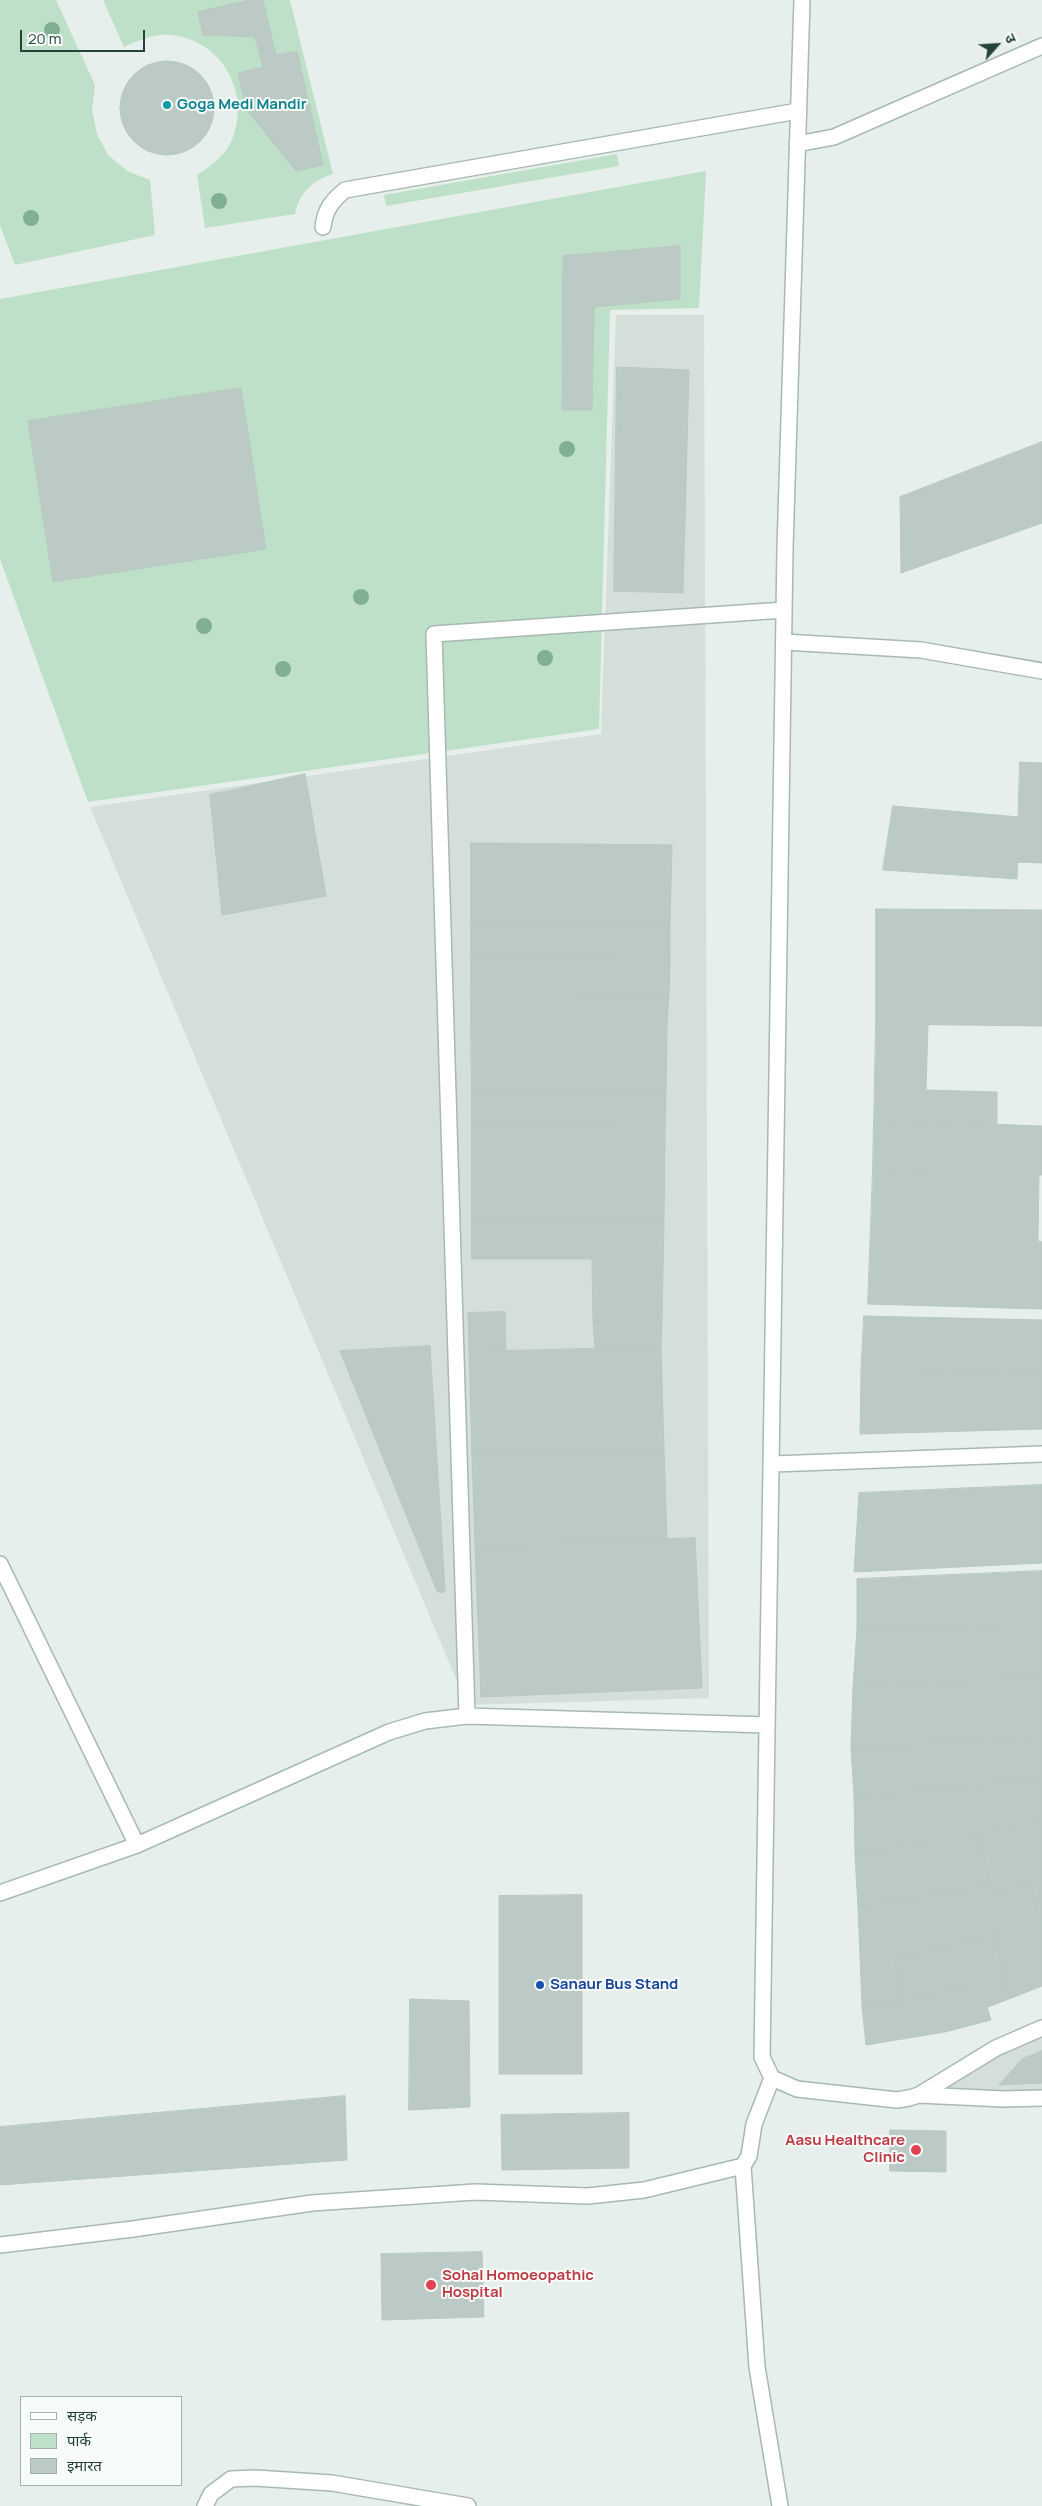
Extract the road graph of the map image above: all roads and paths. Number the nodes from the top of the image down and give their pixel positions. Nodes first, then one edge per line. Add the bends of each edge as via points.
1 (802, 0) edge
2 (1042, 46) edge
3 (798, 111) junction
4 (797, 144) junction
5 (323, 226) dead end
6 (784, 610) junction
7 (784, 642) junction
8 (1042, 671) edge
9 (1042, 1454) edge
10 (773, 1464) junction
11 (0, 1564) edge
12 (468, 1716) junction
13 (767, 1724) junction
14 (137, 1845) junction
15 (0, 1894) edge
16 (1042, 2028) edge
17 (772, 2078) junction
18 (919, 2095) junction
19 (1042, 2098) edge
20 (742, 2166) junction
21 (0, 2245) edge
22 (205, 2506) edge
23 (468, 2506) edge
24 (780, 2506) edge

1 - 3 street
2 - 4 street via 834,136
3 - 4 street
3 - 5 street via 345,190 331,201
4 - 6 street
6 - 7 street
6 - 12 street via 434,634
7 - 8 street via 920,650
7 - 10 street
9 - 10 street
10 - 13 street
11 - 14 street
12 - 13 street
12 - 14 street via 425,1721 389,1732
13 - 17 street via 762,2057
14 - 15 street
16 - 18 street via 996,2048
17 - 18 street via 797,2089 897,2100
17 - 20 street via 754,2124 749,2156
18 - 19 street
20 - 21 street via 644,2190 588,2196 475,2192 312,2203 133,2230
20 - 24 street via 757,2368
22 - 23 street via 211,2494 231,2479 255,2478 332,2483

